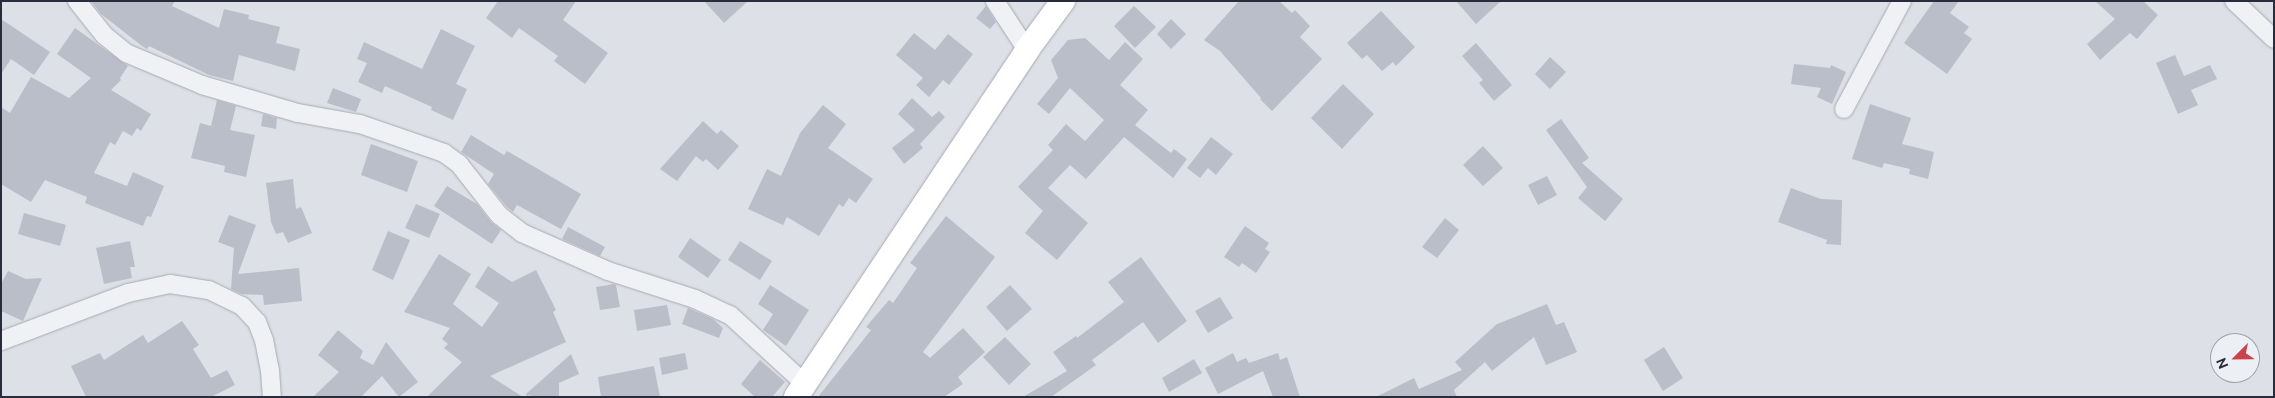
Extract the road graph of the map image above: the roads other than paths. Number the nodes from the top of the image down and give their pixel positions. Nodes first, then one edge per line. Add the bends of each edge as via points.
1 (76, 1) edge
2 (995, 1) edge
3 (1063, 1) edge
4 (1902, 1) edge
5 (2234, 1) edge
6 (2274, 39) edge
7 (1027, 50) junction
8 (1844, 109) dead end
9 (1, 341) edge
10 (800, 391) edge
11 (272, 397) edge

1 - 10 street via 104,35 126,53 202,85 298,113 360,124 444,153 459,164 499,216 522,233 600,268 695,299 730,315
2 - 7 street
3 - 7 main road
4 - 8 street
5 - 6 street
7 - 10 main road
9 - 11 street via 128,293 170,284 209,290 242,306 257,322 264,340

